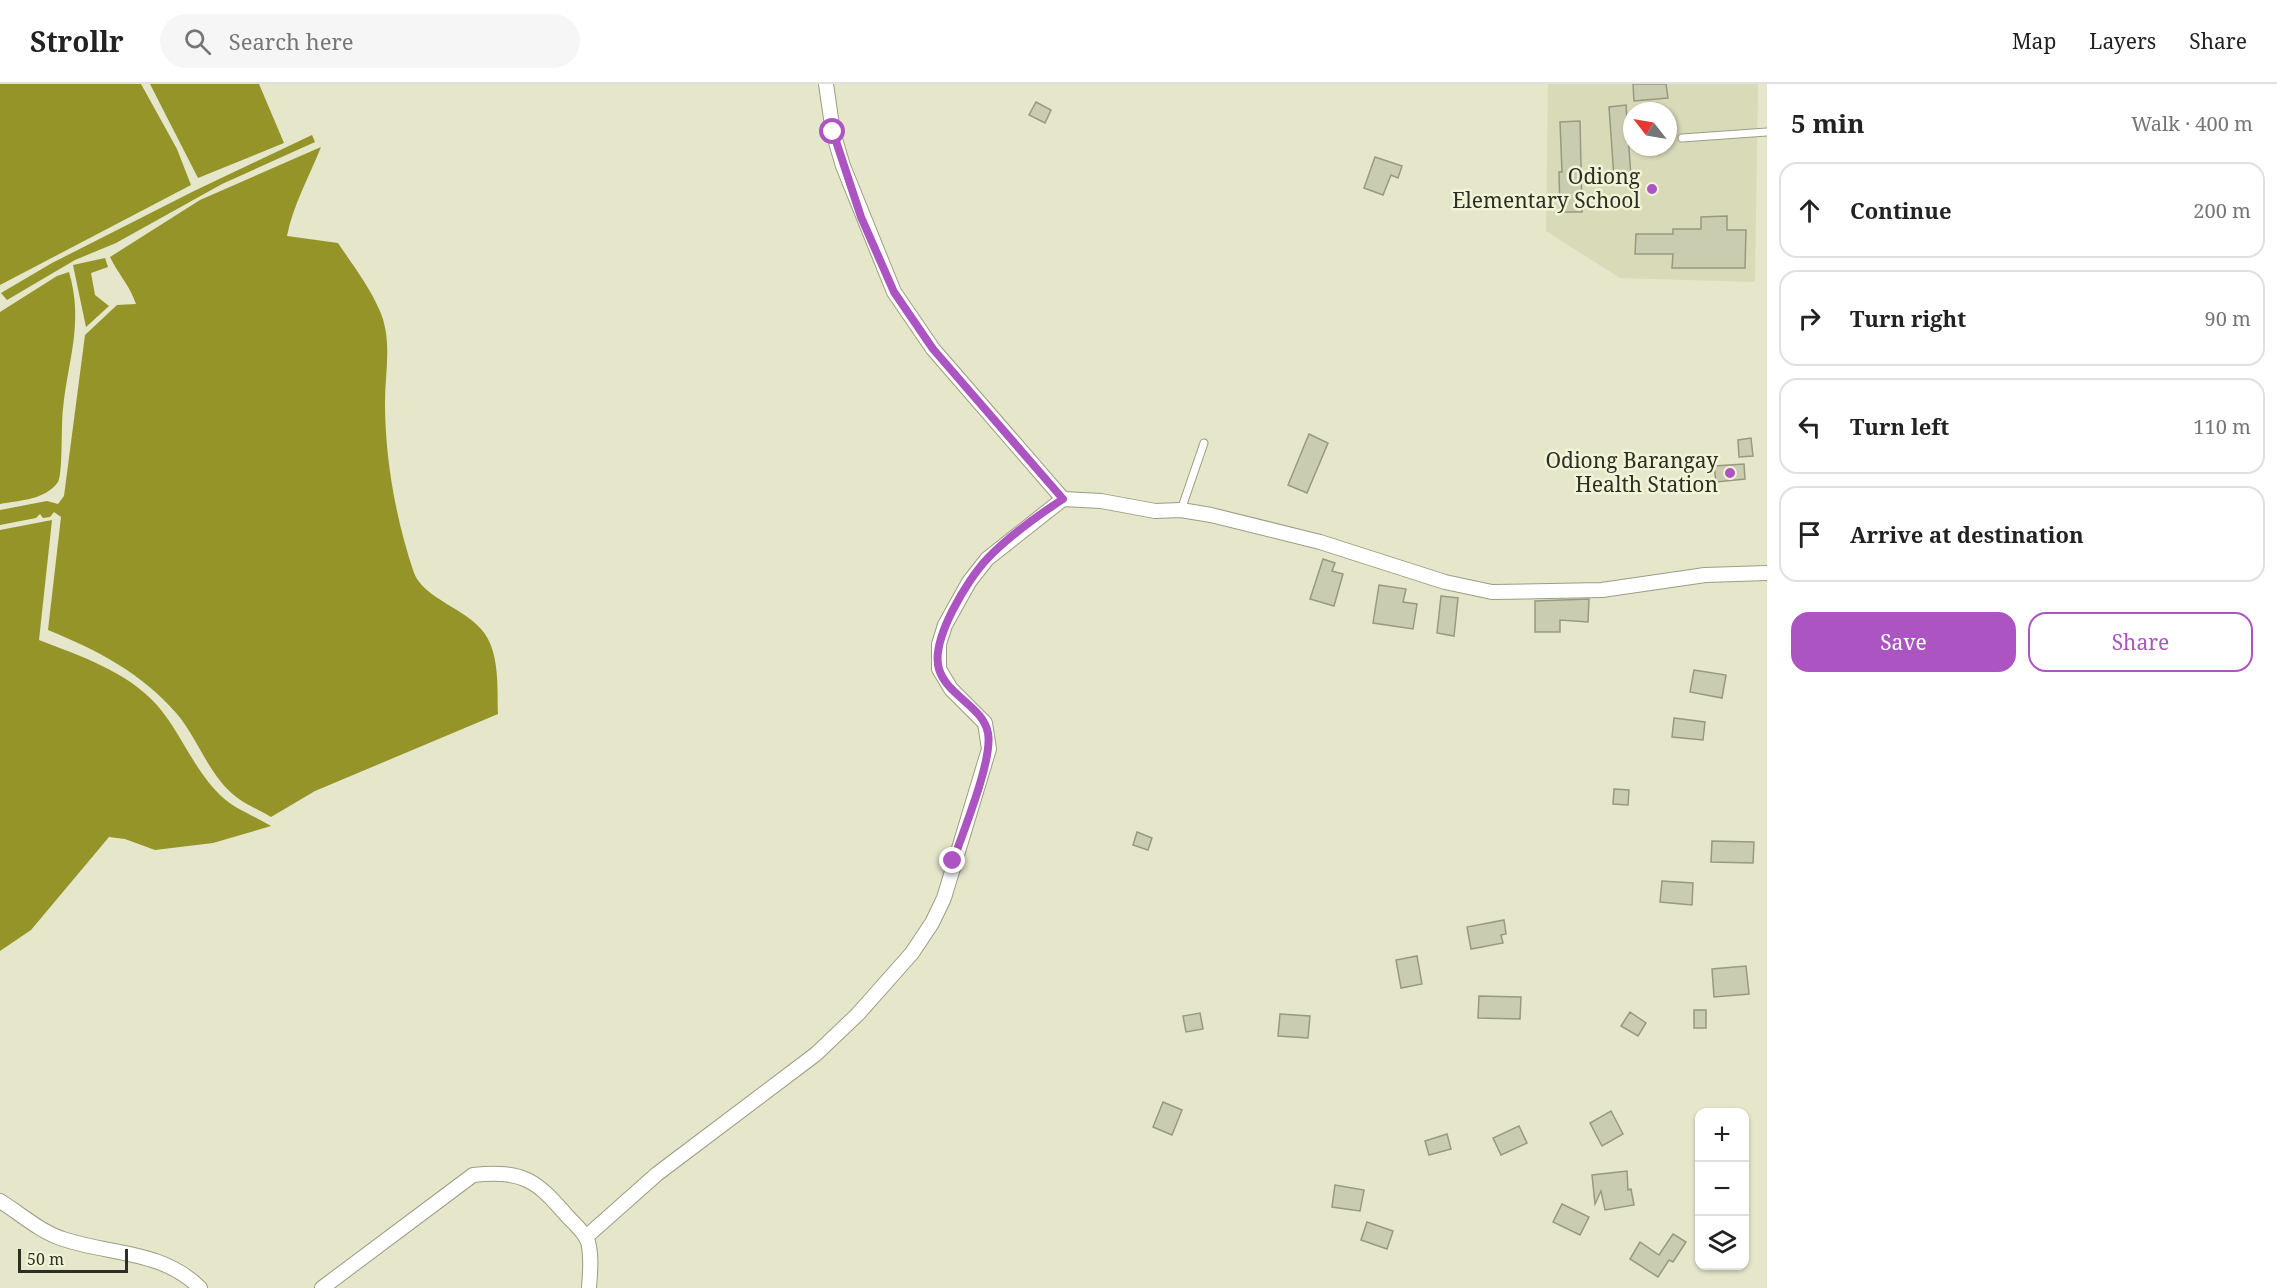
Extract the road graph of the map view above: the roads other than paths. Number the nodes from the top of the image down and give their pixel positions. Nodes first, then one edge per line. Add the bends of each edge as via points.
1 (826, 84) edge
2 (1767, 132) edge
3 (1682, 138) dead end
4 (1204, 443) dead end
5 (1063, 499) junction
6 (1181, 510) junction
7 (1767, 573) edge
8 (0, 1202) edge
9 (586, 1238) junction
10 (200, 1288) edge
11 (322, 1288) edge
12 (589, 1288) edge

1 - 5 street via 843,166 894,292 933,349
2 - 3 lane
4 - 6 lane
5 - 6 street via 1155,511
5 - 9 street via 987,559 969,582 939,644 939,669 951,689 985,723 989,749 944,898 932,923 912,953 858,1014 816,1054 657,1174
6 - 7 street via 1320,542 1445,582 1492,592 1602,590 1705,575
8 - 10 street via 62,1239 164,1262
9 - 11 street via 532,1181 500,1174 473,1176
9 - 12 street

